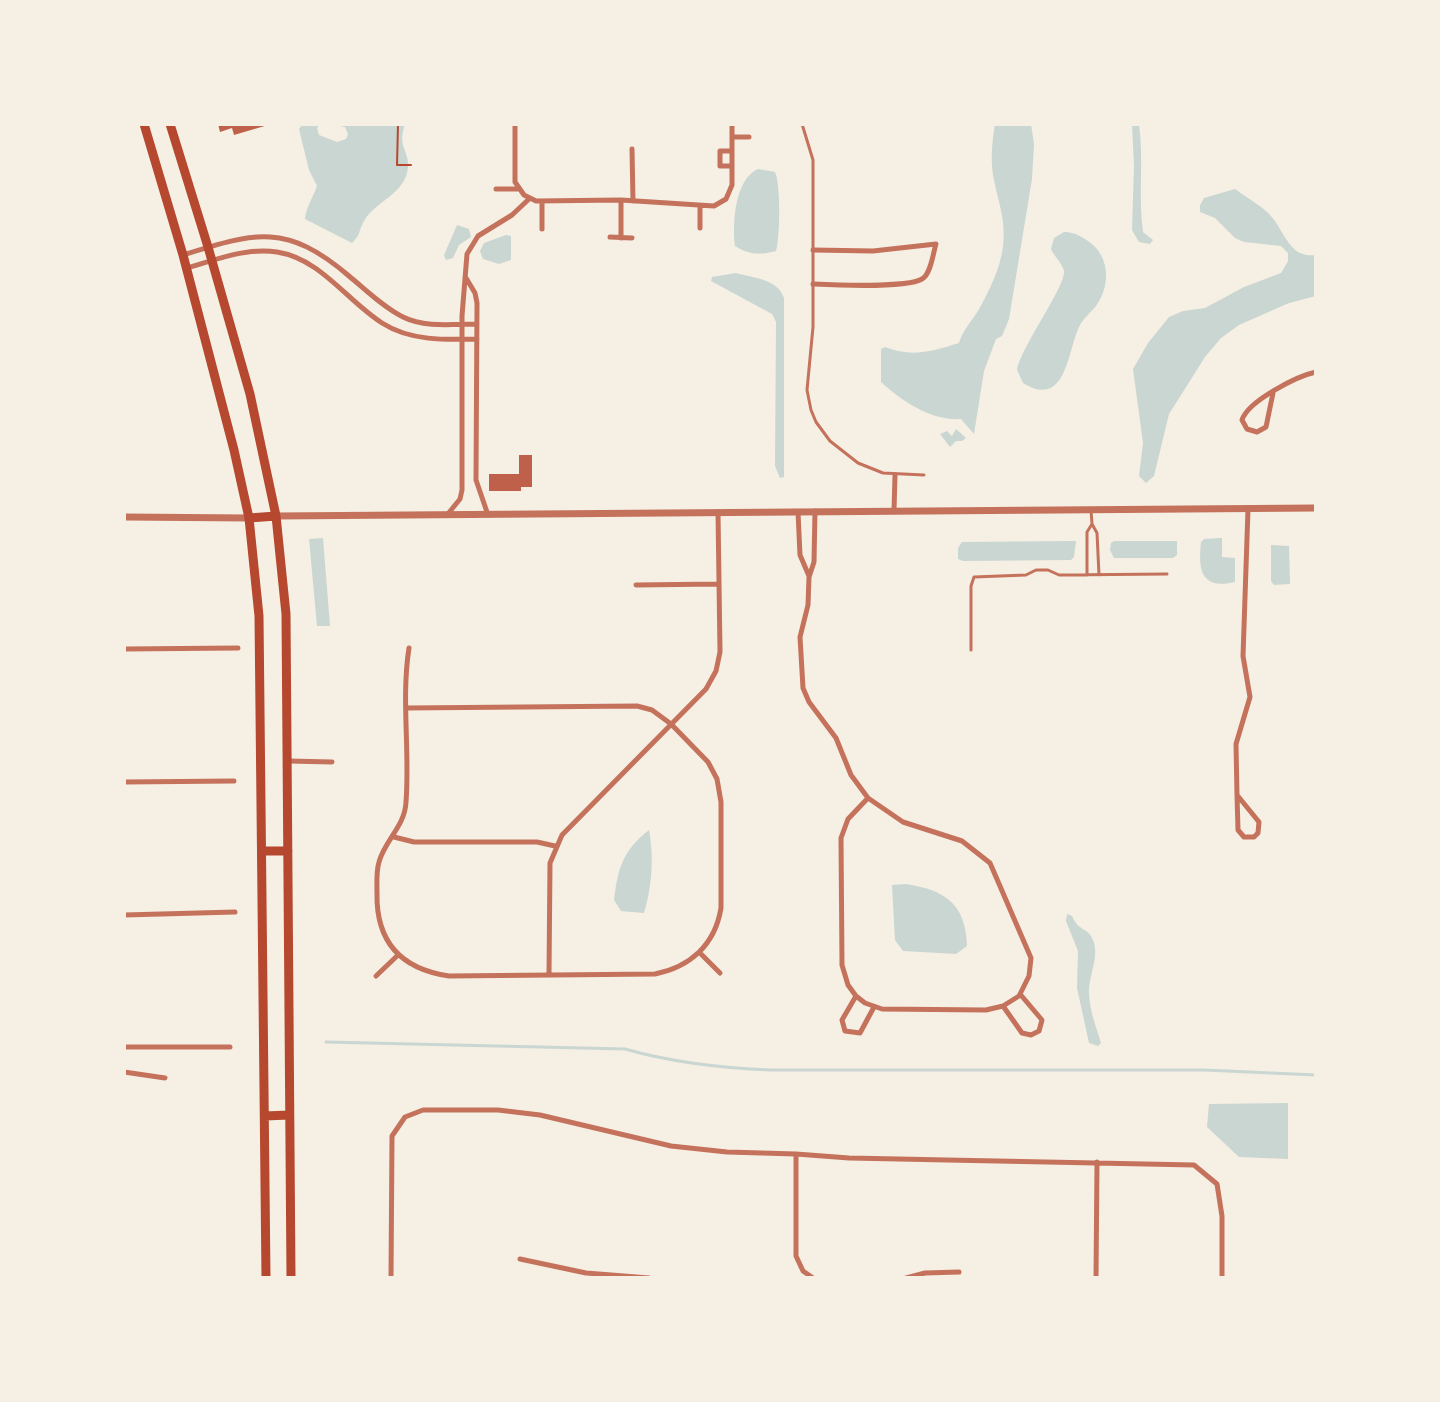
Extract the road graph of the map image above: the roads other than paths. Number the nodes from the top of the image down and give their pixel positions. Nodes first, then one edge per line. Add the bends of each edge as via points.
1 (144, 124) edge
2 (170, 124) edge
3 (515, 124) edge
4 (732, 124) edge
5 (802, 124) edge
6 (732, 137) junction
7 (749, 137) dead end
8 (632, 149) dead end
9 (732, 151) junction
10 (732, 166) junction
11 (496, 189) dead end
12 (518, 189) junction
13 (529, 199) junction
14 (621, 200) junction
15 (633, 201) junction
16 (542, 202) junction
17 (700, 206) junction
18 (700, 228) dead end
19 (542, 229) dead end
20 (610, 237) dead end
21 (621, 238) junction
22 (632, 238) dead end
23 (208, 247) junction
24 (813, 250) junction
25 (183, 255) junction
26 (212, 261) junction
27 (186, 269) junction
28 (347, 274) junction
29 (466, 277) junction
30 (813, 284) junction
31 (338, 286) junction
32 (462, 324) junction
33 (477, 324) junction
34 (477, 339) junction
35 (463, 340) junction
36 (1316, 372) edge
37 (1273, 393) junction
38 (895, 475) junction
39 (924, 475) dead end
40 (1316, 508) edge
41 (1248, 509) junction
42 (1091, 510) junction
43 (718, 511) junction
44 (798, 511) junction
45 (815, 511) junction
46 (894, 511) junction
47 (447, 515) junction
48 (276, 516) junction
49 (489, 516) junction
50 (124, 517) edge
51 (249, 518) junction
52 (1092, 524) junction
53 (1167, 574) dead end
54 (1087, 575) junction
55 (1099, 575) junction
56 (809, 577) junction
57 (719, 584) junction
58 (636, 585) dead end
59 (238, 648) dead end
60 (409, 648) dead end
61 (124, 649) edge
62 (971, 650) dead end
63 (406, 708) junction
64 (671, 724) junction
65 (287, 761) junction
66 (332, 762) dead end
67 (234, 781) dead end
68 (124, 782) edge
69 (1237, 795) junction
70 (868, 798) junction
71 (393, 836) junction
72 (555, 846) junction
73 (263, 851) junction
74 (288, 851) junction
75 (235, 912) dead end
76 (124, 915) edge
77 (700, 953) junction
78 (398, 955) junction
79 (720, 973) dead end
80 (549, 974) junction
81 (376, 976) dead end
82 (1020, 994) junction
83 (856, 996) junction
84 (1003, 1006) junction
85 (874, 1007) junction
86 (124, 1047) edge
87 (230, 1047) dead end
88 (124, 1072) edge
89 (165, 1078) dead end
90 (289, 1115) junction
91 (265, 1116) junction
92 (796, 1154) junction
93 (1097, 1162) junction
94 (520, 1259) dead end
95 (959, 1272) dead end
96 (266, 1278) edge
97 (291, 1278) edge
98 (391, 1278) edge
99 (649, 1278) edge
100 (813, 1278) edge
101 (906, 1278) edge
102 (1096, 1278) edge
103 (1222, 1278) edge

1 - 25 main road
2 - 23 main road
3 - 12 street
4 - 6 street
5 - 24 lane via 813,160
6 - 7 street
6 - 9 street
8 - 15 street
9 - 10 street
9 - 10 street via 720,151 720,166
10 - 17 street via 730,193 721,204
11 - 12 street
12 - 13 street
13 - 16 street
13 - 29 street via 472,245
14 - 15 street
14 - 16 street
14 - 21 street
15 - 17 street
16 - 19 street
17 - 18 street
20 - 21 street
21 - 22 street
23 - 25 street
23 - 26 main road
23 - 28 street via 278,236 321,253
24 - 30 lane
24 - 30 street via 936,244 928,273 919,280
25 - 27 main road
26 - 27 street
26 - 31 street via 247,252 276,252 305,261
26 - 48 main road via 250,394
27 - 51 main road
28 - 31 street
28 - 32 street via 404,317
29 - 32 street
29 - 33 street via 475,293
30 - 38 lane via 807,390 816,422 858,463
31 - 35 street via 399,331
32 - 33 street
32 - 35 street
33 - 34 street
34 - 35 street
34 - 49 street via 476,480
35 - 47 street via 462,490
36 - 37 street
37 - 37 street via 1266,427 1257,432 1247,429 1244,414
38 - 39 lane
38 - 46 street
40 - 41 street
41 - 42 street
41 - 69 street via 1243,656 1250,697 1236,744
42 - 46 street
42 - 52 lane
43 - 44 street
43 - 49 street
43 - 57 street
44 - 45 street
44 - 56 street via 800,555
45 - 46 street
45 - 56 street
47 - 48 street
47 - 49 street
48 - 51 main road
48 - 65 main road via 286,614
50 - 51 street
51 - 73 main road via 259,616
52 - 54 lane via 1087,532
52 - 55 lane
53 - 55 lane
54 - 55 lane
54 - 62 lane via 1036,570 974,577
56 - 70 street via 800,637 803,688
57 - 58 street
57 - 64 street via 716,671 706,689
59 - 61 street
60 - 63 street
63 - 64 street via 637,706
63 - 71 street via 406,807
64 - 72 street
64 - 77 street via 708,762 720,789 721,908 717,927
65 - 66 street
65 - 74 main road
67 - 68 street
69 - 69 street via 1238,830 1244,837 1254,837 1259,822
70 - 82 street via 903,822 973,847 990,863 1029,952 1029,976
70 - 83 street via 848,819 841,838 842,965
71 - 72 street via 414,842
71 - 78 street via 379,860 377,901 385,935
72 - 80 street via 550,863
73 - 74 main road
73 - 91 main road
74 - 90 main road
75 - 76 street
77 - 79 street
77 - 80 street via 655,974
78 - 80 street via 421,969 449,976
78 - 81 street
82 - 84 street
82 - 84 street via 1042,1020 1039,1031 1022,1033
83 - 85 street
83 - 85 street via 842,1020 845,1031 860,1033
84 - 85 street
86 - 87 street
88 - 89 street
90 - 91 main road
90 - 97 main road
91 - 96 main road
92 - 93 street
92 - 98 street via 671,1146 511,1111 412,1113 396,1128 390,1145
92 - 100 street via 796,1256
93 - 102 street
93 - 103 street via 1194,1165 1217,1184
94 - 99 street via 586,1273
95 - 101 street

